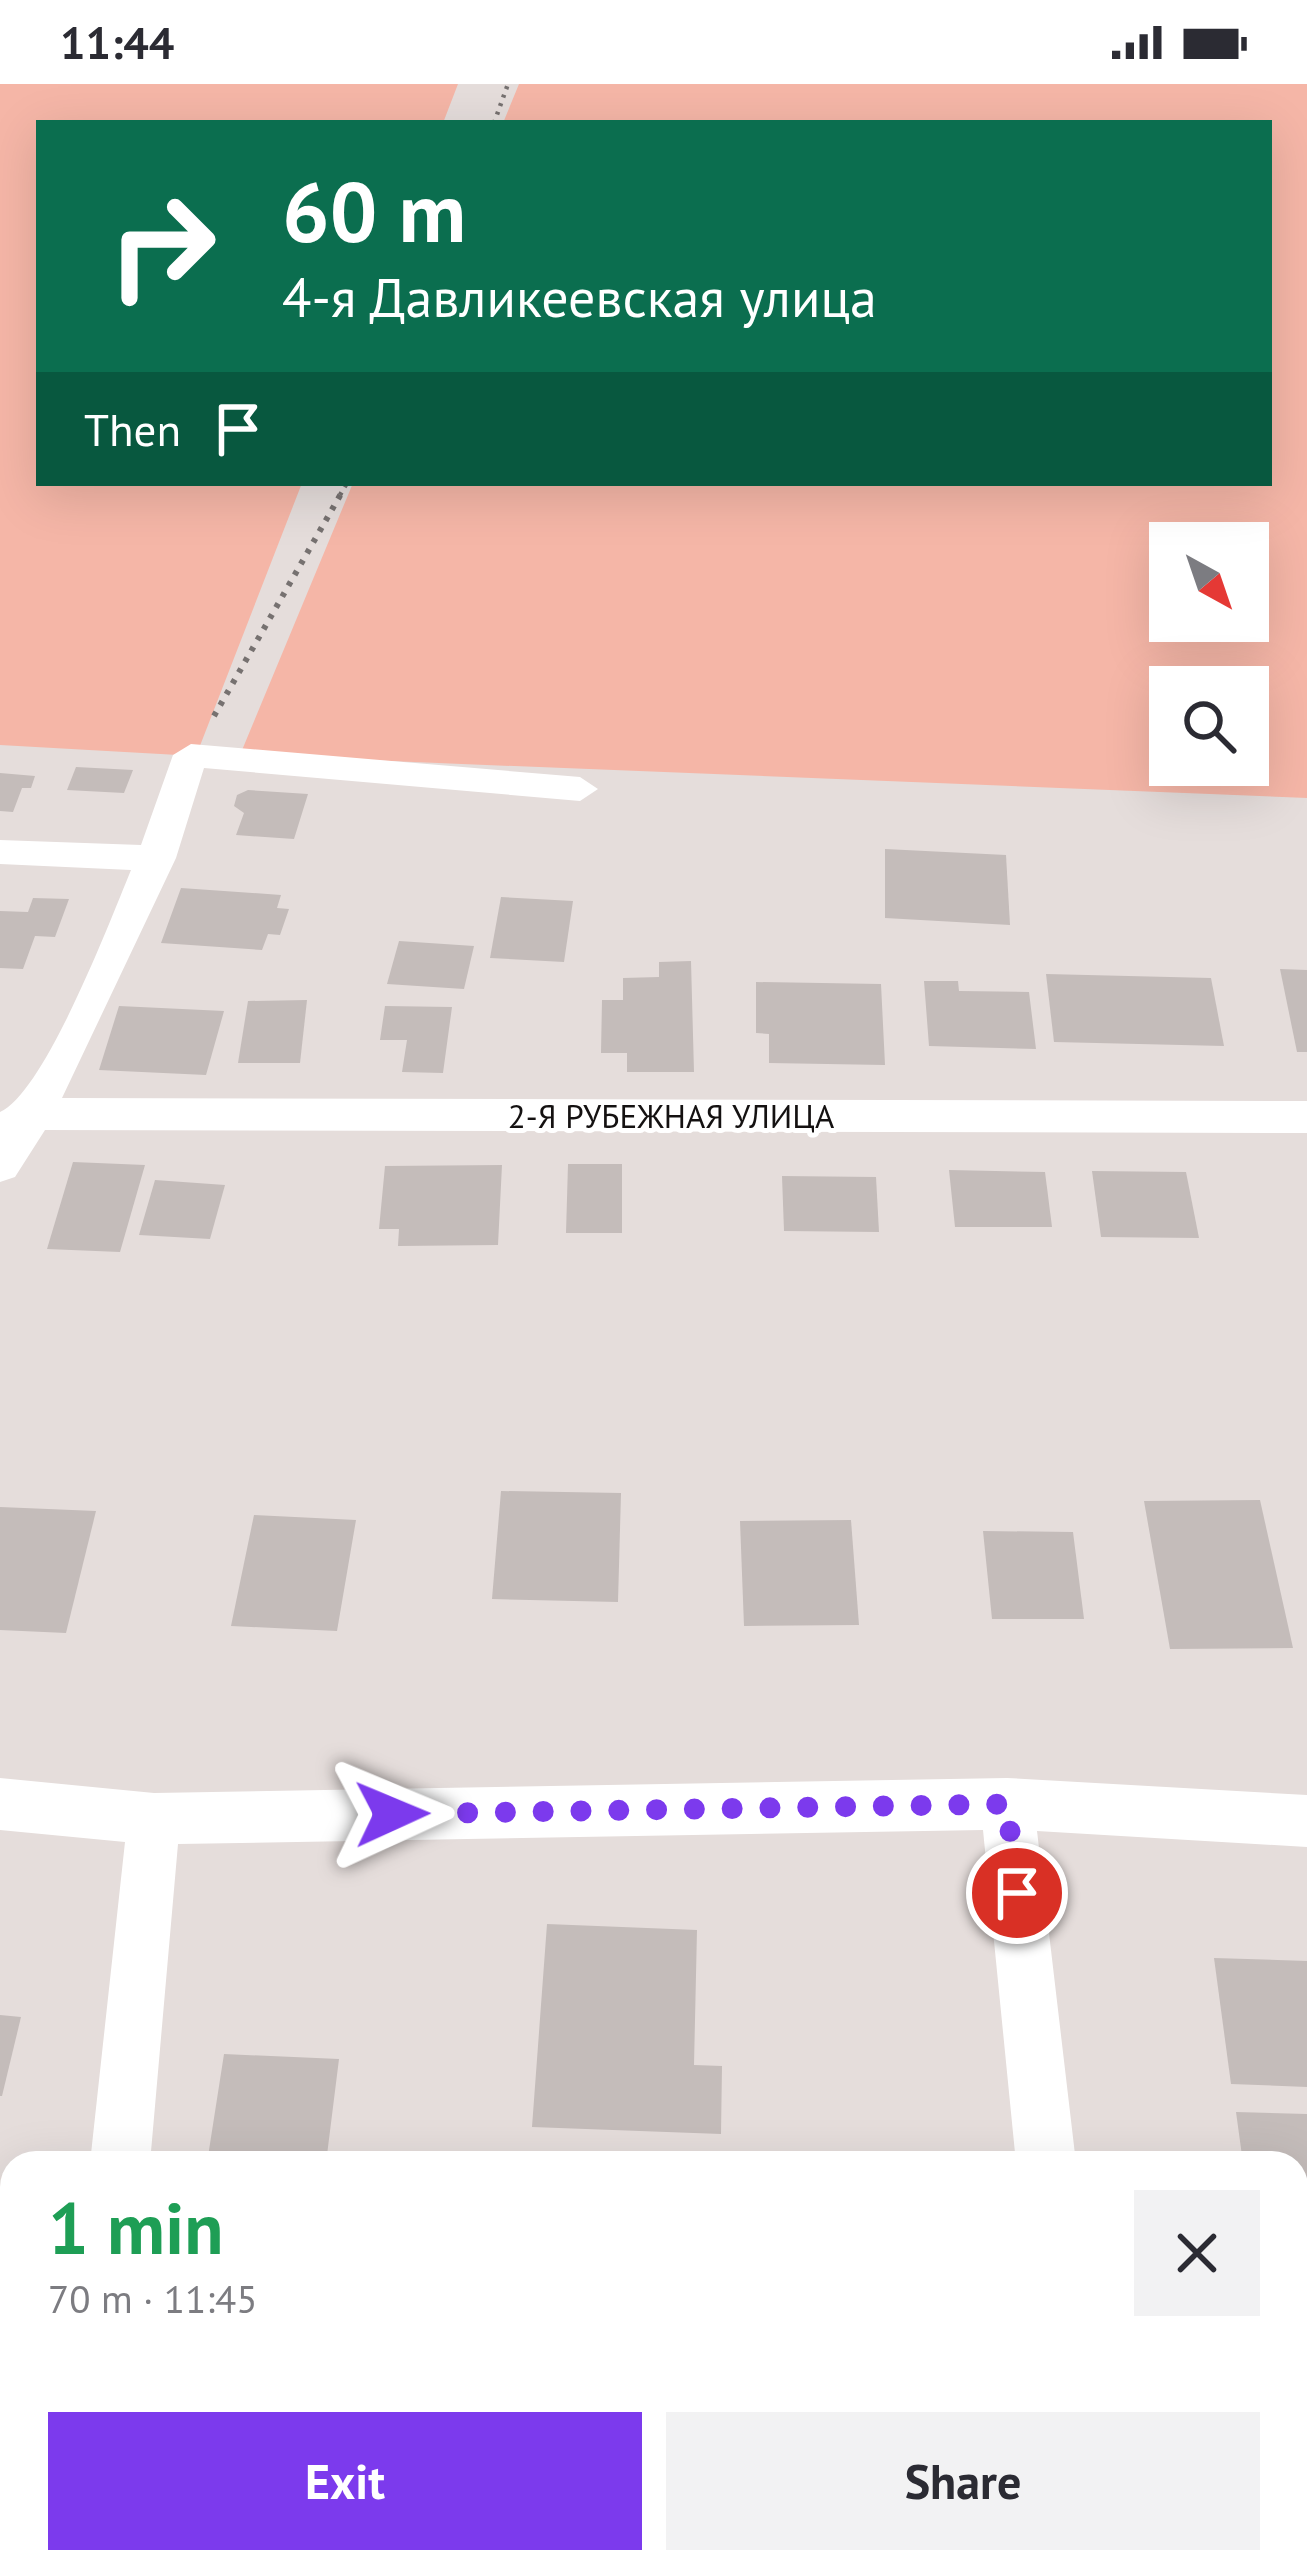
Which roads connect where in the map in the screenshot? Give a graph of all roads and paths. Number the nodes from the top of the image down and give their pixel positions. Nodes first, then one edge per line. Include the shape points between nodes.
1 (508, 84) edge
2 (495, 120) edge
3 (345, 486) edge
4 (191, 755) junction
5 (580, 789) dead end
6 (0, 852) edge
7 (157, 858) junction
8 (1307, 1117) edge
9 (17, 1122) edge
10 (0, 1166) edge
11 (0, 1804) edge
12 (1007, 1804) junction
13 (154, 1819) junction
14 (1307, 1821) edge
15 (121, 2151) edge
16 (1045, 2151) edge

1 - 2 path
3 - 4 path
4 - 5 street
4 - 7 street
6 - 7 street
7 - 9 street
8 - 9 street, 2-Я РУБЕЖНАЯ УЛИЦА
9 - 10 street
11 - 13 street
12 - 13 street
12 - 14 street
12 - 16 street
13 - 15 street

